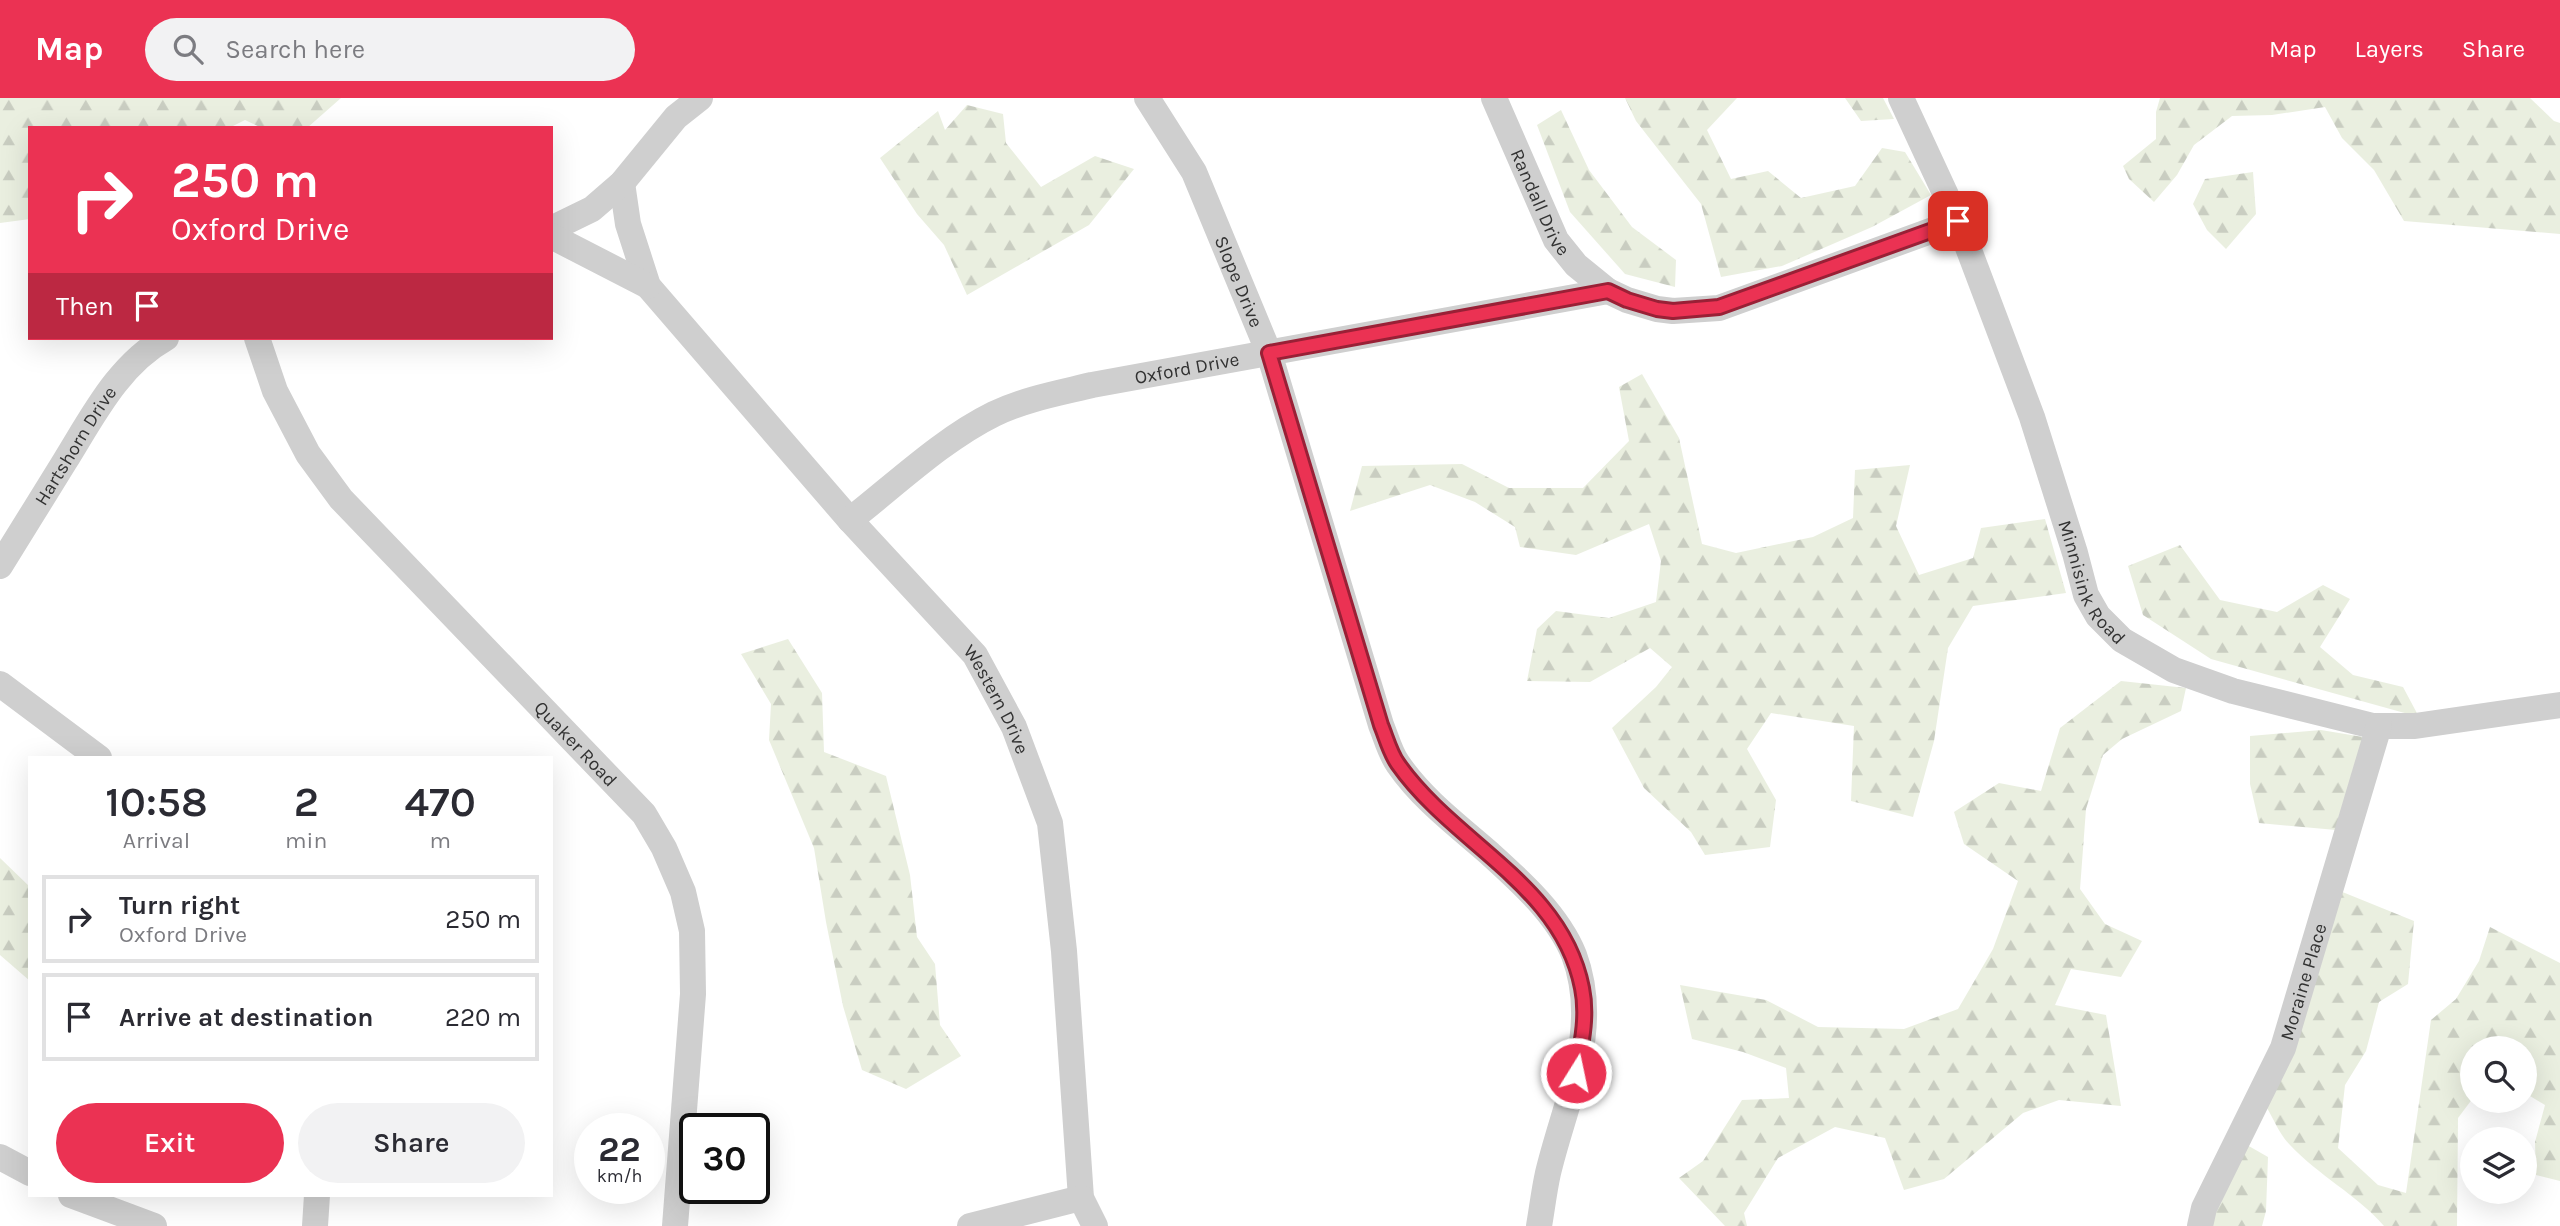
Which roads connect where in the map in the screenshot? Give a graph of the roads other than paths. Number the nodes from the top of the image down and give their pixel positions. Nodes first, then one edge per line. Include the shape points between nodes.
1 (700, 98) edge
2 (1147, 98) edge
3 (1494, 98) edge
4 (1901, 98) edge
5 (622, 183) junction
6 (1958, 221) junction
7 (553, 228) edge
8 (553, 237) edge
9 (648, 286) junction
10 (1608, 291) junction
11 (163, 340) edge
12 (258, 340) edge
13 (1269, 353) junction
14 (850, 520) junction
15 (0, 566) edge
16 (0, 684) edge
17 (2560, 705) edge
18 (2379, 726) junction
19 (97, 756) edge
20 (0, 1157) edge
21 (28, 1172) edge
22 (76, 1197) edge
23 (317, 1197) edge
24 (1081, 1198) junction
25 (155, 1226) edge
26 (315, 1226) edge
27 (675, 1226) edge
28 (970, 1226) edge
29 (1095, 1226) edge
30 (1539, 1226) edge
31 (2200, 1226) edge

1 - 5 street via 676,117
2 - 13 street, Slope Drive via 1194,172
3 - 10 street, Randall Drive via 1556,240 1576,265
4 - 6 street, Minnisink Road
5 - 7 street via 592,209
5 - 9 street, Western Drive via 628,224
6 - 10 street via 1719,307 1657,309
6 - 18 street, Minnisink Road via 2032,417 2086,595 2098,616 2122,640 2174,670 2233,691
8 - 9 street, Western Drive
9 - 14 street, Western Drive
10 - 13 street, Oxford Drive
11 - 15 street, Hartshorn Drive via 122,373
12 - 27 street, Quaker Road via 281,402 308,454 341,499 644,814 664,848 683,892 692,930 693,994
13 - 14 street, Oxford Drive via 1092,385 994,414 955,438
13 - 30 street, Slope Drive via 1396,762 1440,812 1538,901 1573,954 1583,990 1584,1029
14 - 24 street, Western Drive via 975,655 1014,727 1050,823
16 - 19 street
17 - 18 street, Minnisink Road via 2415,726
18 - 31 street, Moraine Place via 2283,1048 2204,1208
20 - 21 street
22 - 25 street
23 - 26 street
24 - 28 street
24 - 29 street, Western Drive

